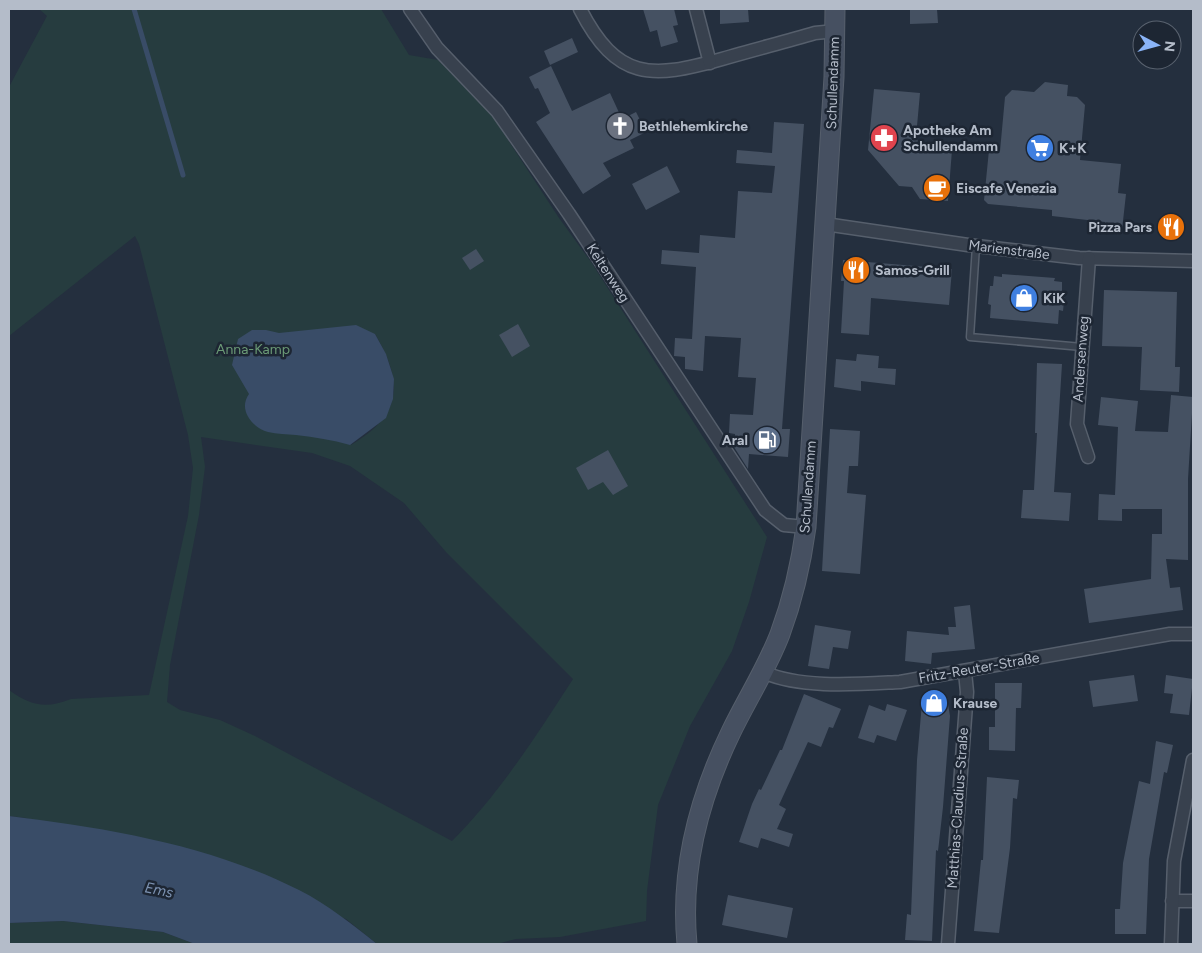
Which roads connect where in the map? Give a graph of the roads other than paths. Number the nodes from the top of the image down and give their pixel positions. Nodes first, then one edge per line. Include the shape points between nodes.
1 (410, 9) edge
2 (580, 9) edge
3 (696, 9) edge
4 (835, 9) edge
5 (835, 31) junction
6 (710, 62) junction
7 (825, 224) junction
8 (976, 246) junction
9 (1089, 258) junction
10 (1193, 261) edge
11 (1082, 347) junction
12 (1088, 457) dead end
13 (806, 527) junction
14 (1193, 634) edge
15 (763, 672) junction
16 (965, 672) junction
17 (1193, 760) edge
18 (1172, 901) junction
19 (1193, 901) edge
20 (687, 944) edge
21 (948, 944) edge
22 (1171, 944) edge

1 - 13 street, Keltenweg via 437,48 497,111 765,510 784,526
2 - 6 street via 603,45 632,67 665,72
3 - 6 street
4 - 5 main road, Schullendamm
5 - 6 street via 815,33
5 - 7 main road, Schullendamm
7 - 8 street, Marienstraße
7 - 13 main road, Schullendamm
8 - 9 street, Marienstraße
8 - 11 lane via 970,337
9 - 10 street, Marienstraße
9 - 11 street, Andersenweg
11 - 12 street, Andersenweg via 1077,424
13 - 15 main road, Schullendamm via 790,606
14 - 16 street, Fritz-Reuter-Straße via 1170,634
15 - 16 street, Fritz-Reuter-Straße via 796,681 864,683 900,682
15 - 20 main road, Schullendamm via 731,732 699,816 686,883
16 - 21 street, Matthias-Claudius-Straße via 967,692
17 - 18 street via 1174,861
18 - 19 street
18 - 22 street

